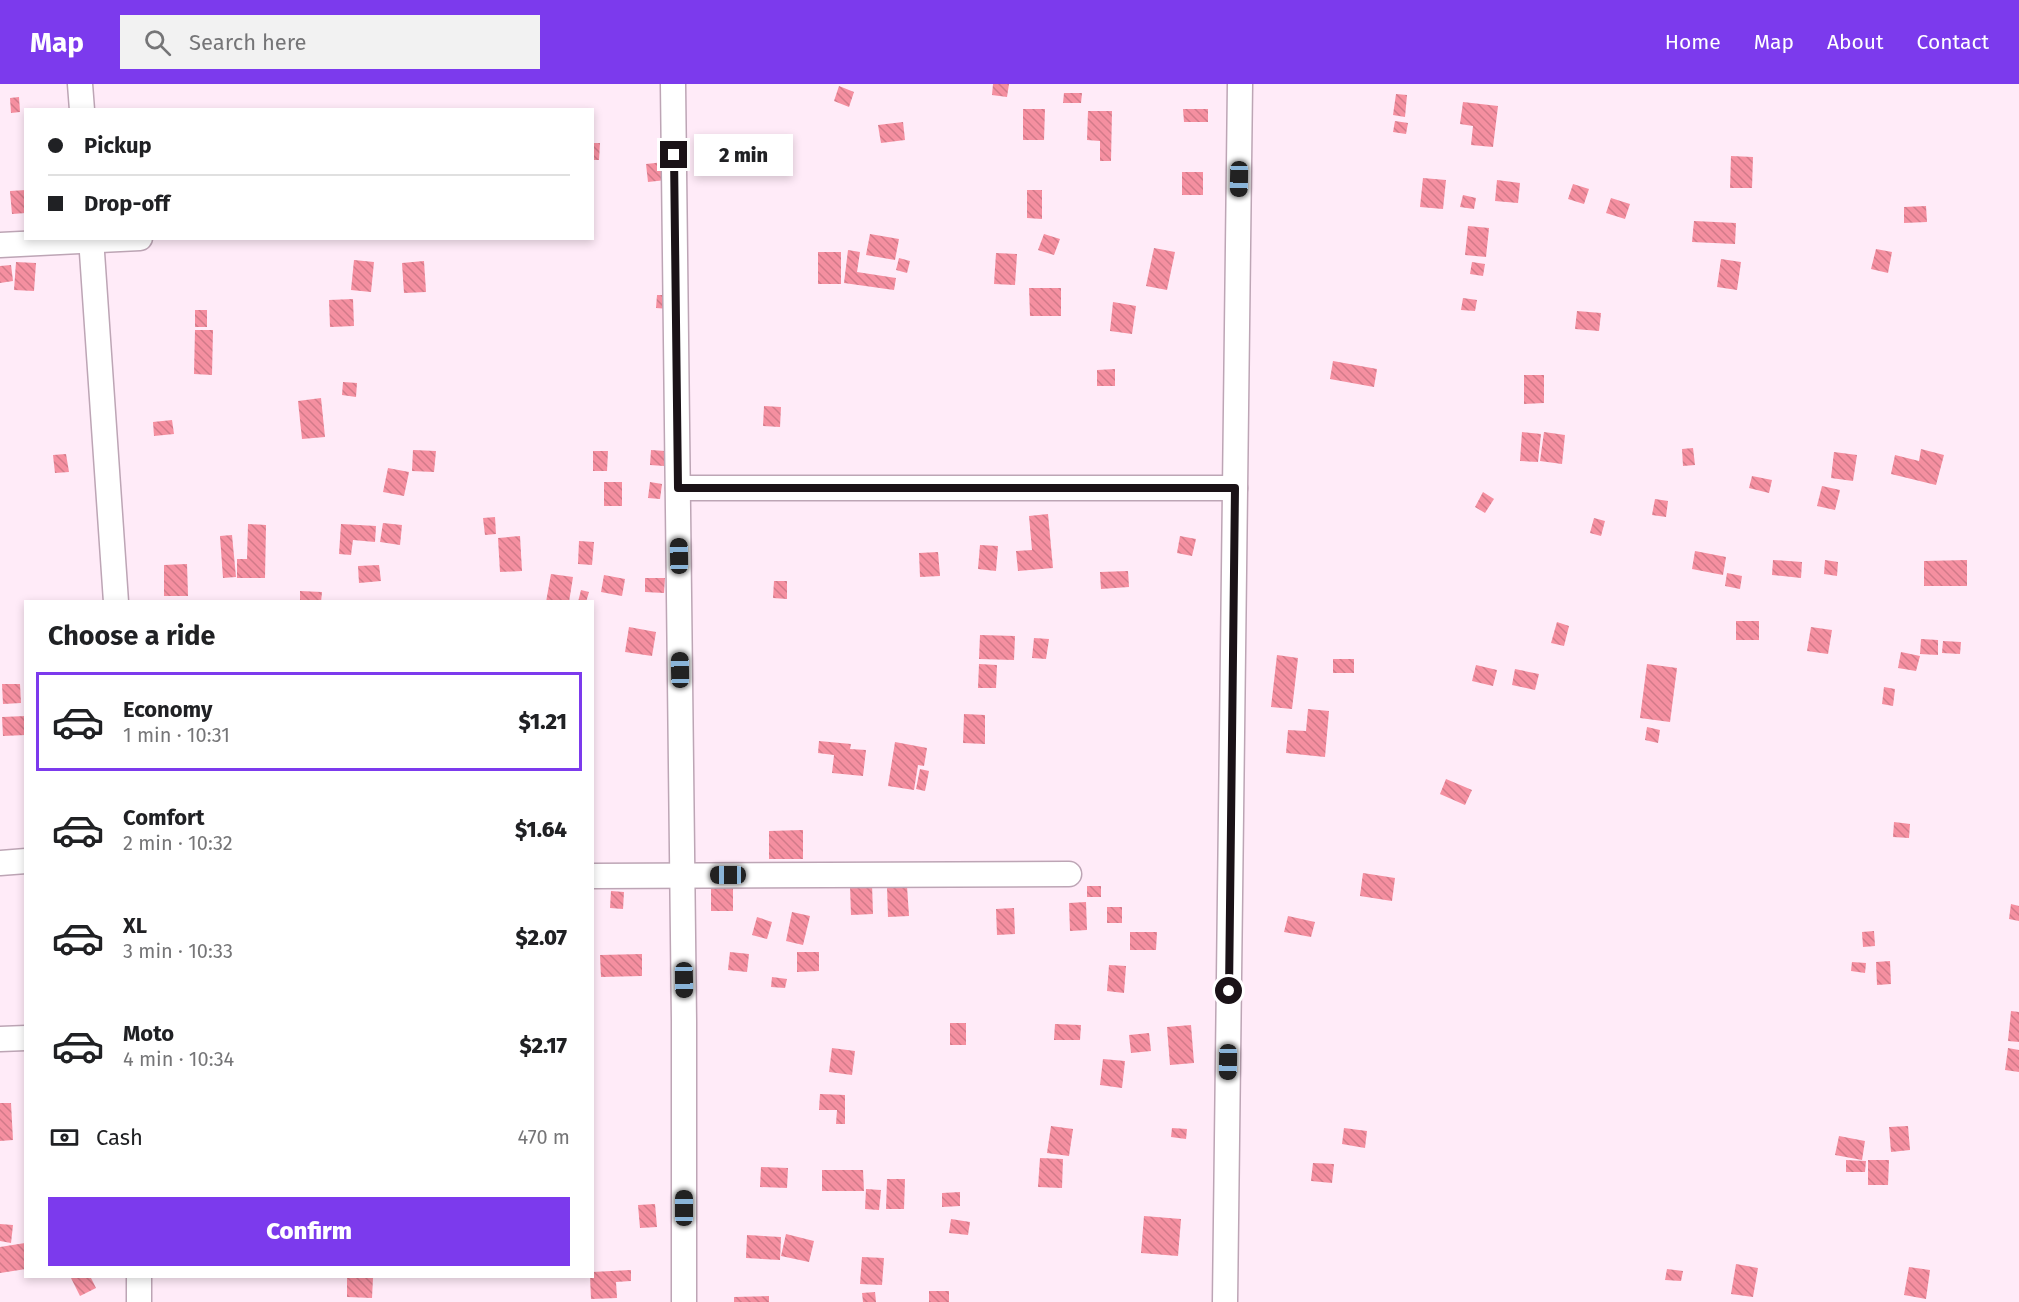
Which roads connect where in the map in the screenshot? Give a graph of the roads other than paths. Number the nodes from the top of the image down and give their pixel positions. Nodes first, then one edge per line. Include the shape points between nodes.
1 (80, 84) edge
2 (673, 84) edge
3 (1240, 84) edge
4 (82, 108) edge
5 (91, 240) edge
6 (0, 245) edge
7 (678, 488) junction
8 (1235, 488) junction
9 (116, 600) edge
10 (24, 861) edge
11 (0, 863) edge
12 (1070, 874) dead end
13 (594, 876) edge
14 (683, 876) junction
15 (24, 1038) edge
16 (0, 1039) edge
17 (139, 1278) edge
18 (139, 1302) edge
19 (684, 1302) edge
20 (1225, 1302) edge

1 - 4 street
2 - 7 street
3 - 8 street
5 - 6 street
5 - 9 street
7 - 8 street
7 - 14 street
8 - 20 street
10 - 11 street
12 - 14 street
13 - 14 street
14 - 19 street
15 - 16 street
17 - 18 street

